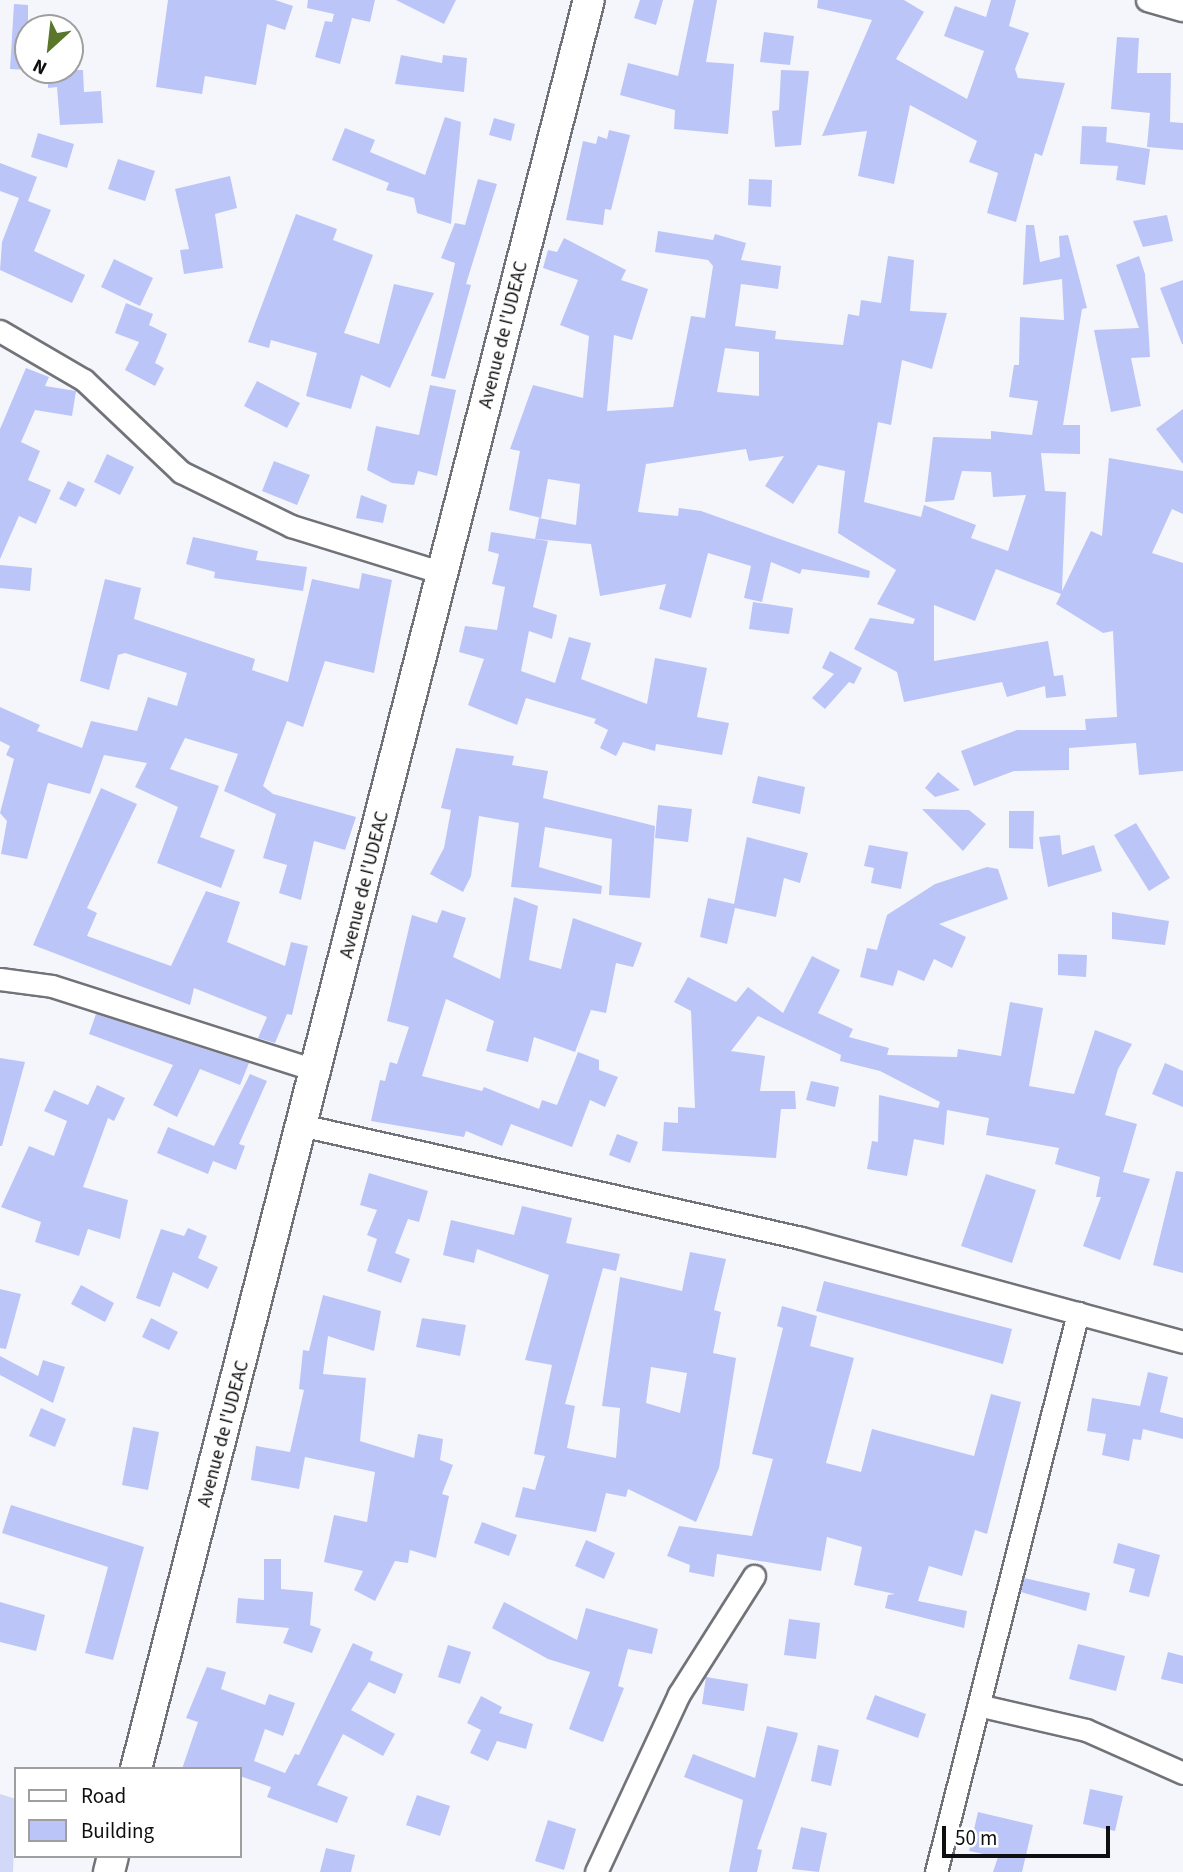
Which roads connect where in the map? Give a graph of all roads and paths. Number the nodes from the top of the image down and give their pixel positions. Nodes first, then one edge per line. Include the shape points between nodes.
1 (589, 0) edge
2 (1147, 0) edge
3 (1183, 10) edge
4 (0, 331) edge
5 (443, 573) junction
6 (0, 979) edge
7 (319, 1071) junction
8 (305, 1126) junction
9 (1078, 1313) junction
10 (1183, 1342) edge
11 (754, 1576) dead end
12 (982, 1706) junction
13 (137, 1767) edge
14 (1183, 1773) edge
15 (596, 1872) edge
16 (936, 1872) edge

1 - 5 main road, Avenue de I'UDEAC
2 - 3 street
4 - 5 street via 85,380 181,472 291,526
5 - 7 main road, Avenue de I'UDEAC
6 - 7 street via 52,986
7 - 8 main road, Avenue de I'UDEAC
8 - 9 street via 801,1238
8 - 13 main road, Avenue de I'UDEAC
9 - 10 street
9 - 12 street
11 - 15 street via 679,1694
12 - 14 street via 1086,1730
12 - 16 street

